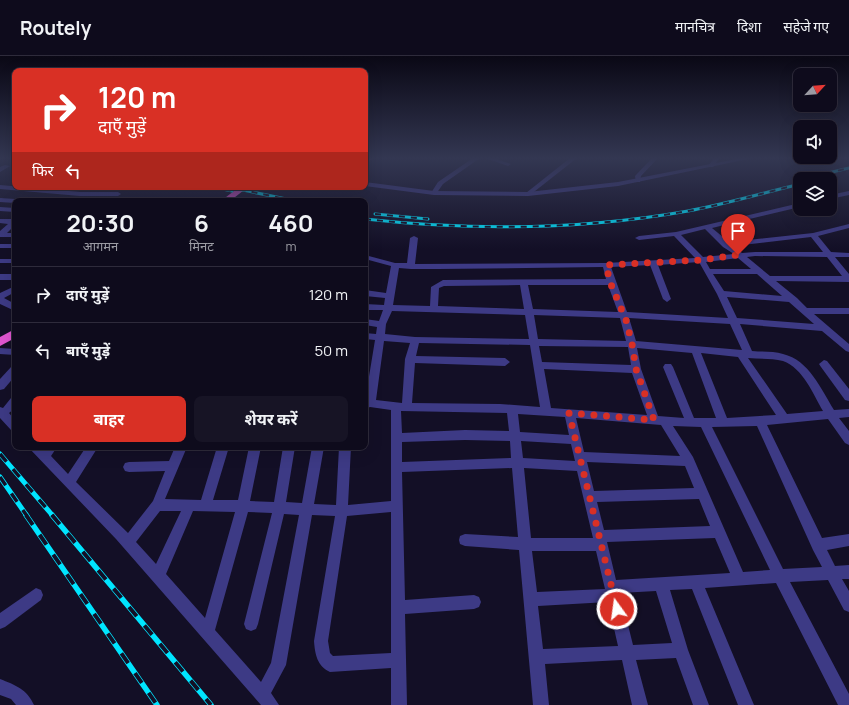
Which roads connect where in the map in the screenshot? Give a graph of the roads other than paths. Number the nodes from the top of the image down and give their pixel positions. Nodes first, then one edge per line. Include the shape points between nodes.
1 (394, 188) edge
2 (437, 188) edge
3 (535, 188) edge
4 (576, 188) edge
5 (59, 190) edge
6 (230, 190) edge
7 (240, 190) edge
8 (434, 193) junction
9 (849, 193) edge
10 (528, 194) junction
11 (837, 196) edge
12 (116, 198) edge
13 (221, 198) edge
14 (229, 198) edge
15 (0, 200) edge
16 (12, 201) edge
17 (793, 207) edge
18 (0, 209) edge
19 (12, 210) edge
20 (0, 221) edge
21 (12, 221) edge
22 (12, 224) edge
23 (849, 226) edge
24 (707, 227) junction
25 (676, 234) junction
26 (0, 235) edge
27 (12, 235) edge
28 (813, 235) junction
29 (414, 238) dead end
30 (639, 238) dead end
31 (726, 245) junction
32 (0, 246) edge
33 (12, 246) edge
34 (738, 255) junction
35 (829, 255) junction
36 (849, 255) edge
37 (368, 258) edge
38 (701, 260) junction
39 (0, 261) edge
40 (12, 261) edge
41 (653, 263) junction
42 (395, 265) junction
43 (606, 265) junction
44 (411, 267) junction
45 (707, 271) junction
46 (758, 272) junction
47 (0, 277) edge
48 (12, 277) edge
49 (12, 277) edge
50 (849, 278) edge
51 (766, 279) junction
52 (0, 282) edge
53 (610, 282) junction
54 (524, 284) junction
55 (12, 291) edge
56 (368, 293) edge
57 (721, 294) junction
58 (390, 296) junction
59 (0, 299) edge
60 (668, 299) dead end
61 (794, 300) junction
62 (12, 306) edge
63 (368, 307) edge
64 (388, 309) junction
65 (434, 310) junction
66 (528, 311) junction
67 (849, 311) edge
68 (805, 312) junction
69 (622, 315) junction
70 (735, 321) junction
71 (368, 322) edge
72 (382, 324) junction
73 (12, 328) edge
74 (824, 328) junction
75 (0, 335) edge
76 (12, 335) edge
77 (368, 336) edge
78 (380, 337) junction
79 (415, 340) junction
80 (0, 342) edge
81 (535, 343) junction
82 (632, 344) junction
83 (847, 345) edge
84 (695, 349) junction
85 (0, 351) edge
86 (12, 352) edge
87 (745, 354) junction
88 (410, 359) junction
89 (505, 362) dead end
90 (824, 364) dead end
91 (538, 365) junction
92 (668, 367) dead end
93 (636, 369) junction
94 (12, 372) edge
95 (0, 386) edge
96 (849, 397) edge
97 (368, 404) edge
98 (8, 407) edge
99 (401, 407) junction
100 (512, 409) junction
101 (546, 411) junction
102 (569, 413) junction
103 (849, 414) edge
104 (831, 415) junction
105 (12, 418) edge
106 (784, 419) junction
107 (659, 420) junction
108 (760, 421) junction
109 (704, 422) junction
110 (723, 422) junction
111 (691, 423) junction
112 (514, 436) junction
113 (396, 438) junction
114 (576, 440) junction
115 (849, 440) edge
116 (90, 450) edge
117 (180, 450) edge
118 (222, 450) edge
119 (254, 450) edge
120 (288, 450) edge
121 (318, 450) edge
122 (345, 450) edge
123 (47, 452) edge
124 (581, 462) junction
125 (689, 462) junction
126 (517, 464) junction
127 (173, 466) junction
128 (129, 467) dead end
129 (396, 467) junction
130 (69, 483) junction
131 (702, 493) junction
132 (590, 497) junction
133 (190, 504) junction
134 (206, 504) junction
135 (157, 505) junction
136 (244, 506) junction
137 (397, 506) junction
138 (278, 508) junction
139 (308, 509) junction
140 (342, 511) junction
141 (719, 532) junction
142 (465, 540) dead end
143 (600, 540) junction
144 (849, 540) edge
145 (128, 543) junction
146 (525, 544) junction
147 (818, 545) junction
148 (849, 572) edge
149 (832, 574) junction
150 (779, 575) junction
151 (158, 576) junction
152 (739, 579) junction
153 (696, 582) junction
154 (661, 584) junction
155 (613, 591) junction
156 (36, 595) dead end
157 (530, 598) junction
158 (474, 602) dead end
159 (849, 605) edge
160 (398, 607) junction
161 (0, 622) edge
162 (251, 624) dead end
163 (208, 631) junction
164 (681, 650) junction
165 (628, 652) junction
166 (536, 657) junction
167 (398, 660) junction
168 (0, 686) edge
169 (267, 700) edge
170 (26, 705) edge
171 (399, 705) edge
172 (541, 705) edge
173 (640, 705) edge
174 (701, 705) edge
175 (746, 705) edge
176 (846, 705) edge

1 - 8 street
2 - 8 street
3 - 10 street
4 - 10 street
5 - 12 street
6 - 13 highway
7 - 14 highway
8 - 10 street
9 - 11 street
15 - 16 street
17 - 24 street
18 - 19 street
20 - 21 street
22 - 26 street
23 - 28 street
24 - 25 street
24 - 31 street
25 - 30 street
25 - 38 street
26 - 27 street
28 - 31 street
28 - 35 street
29 - 44 street
31 - 34 street
32 - 33 street
34 - 35 street
34 - 38 street
34 - 46 street
35 - 36 street
35 - 50 street
37 - 42 street
38 - 41 street
38 - 45 street
39 - 40 street
41 - 43 street
41 - 60 street
42 - 44 street
42 - 58 street
43 - 44 street
43 - 53 street
45 - 46 street
45 - 57 street
46 - 51 street
47 - 48 street
49 - 52 street
50 - 51 street
51 - 61 street
53 - 54 street
53 - 69 street
54 - 65 street via 443,283 435,287
54 - 66 street
55 - 59 street
56 - 58 street
57 - 61 street
57 - 70 street
58 - 64 street
59 - 62 street
61 - 68 street
63 - 64 street
64 - 65 street
64 - 72 street
65 - 66 street
66 - 69 street
66 - 81 street
67 - 68 street
68 - 74 street
69 - 70 street
69 - 82 street via 626,320
70 - 74 street
70 - 87 street
71 - 72 street
72 - 78 street
73 - 75 highway
74 - 83 street
76 - 80 highway
77 - 78 street
78 - 79 street
78 - 97 street
79 - 81 street
79 - 88 street
81 - 82 street
81 - 91 street
82 - 84 street
82 - 93 street
84 - 87 street
84 - 110 street
85 - 86 street
87 - 104 street via 782,357 798,365
87 - 106 street
88 - 89 street
88 - 99 street
90 - 96 street
91 - 93 street
91 - 101 street
92 - 111 street
93 - 107 street
94 - 95 street
97 - 99 street
98 - 105 street
99 - 100 street
99 - 113 street
100 - 101 street
100 - 112 street
101 - 102 street
102 - 107 street
102 - 114 street
103 - 104 street
104 - 106 street
104 - 115 street
106 - 108 street
107 - 111 street
107 - 125 street
108 - 110 street
108 - 147 street
109 - 110 street
109 - 111 street
109 - 150 street
112 - 113 street via 465,434
112 - 114 street
112 - 126 street
113 - 129 street
114 - 124 street
116 - 130 street
117 - 127 street
118 - 134 street
119 - 136 street
120 - 138 street
121 - 139 street
122 - 140 street
123 - 130 street
124 - 125 street
124 - 126 street
124 - 132 street
125 - 131 street
126 - 129 street
126 - 146 street
127 - 128 street
127 - 135 street
129 - 137 street
130 - 145 street
131 - 132 street
131 - 141 street
132 - 143 street
133 - 134 street
133 - 135 street
133 - 151 street
134 - 136 street
135 - 145 street
136 - 138 street
136 - 163 street
137 - 140 street
137 - 160 street
138 - 139 street
138 - 162 street
139 - 140 street
139 - 169 street via 278,665
140 - 167 street via 321,641 324,659 330,664
141 - 143 street
141 - 152 street
142 - 146 street
143 - 146 street
143 - 155 street
144 - 147 street
145 - 151 street
146 - 157 street
147 - 149 street
148 - 149 street
149 - 150 street
149 - 159 street
150 - 152 street
150 - 176 street
151 - 163 street
152 - 153 street
153 - 154 street
153 - 175 street
154 - 155 street
154 - 164 street
155 - 157 street
155 - 165 street
156 - 161 street
157 - 166 street
158 - 160 street
160 - 167 street
163 - 169 street
164 - 165 street
164 - 174 street
165 - 166 street
165 - 173 street
166 - 172 street
167 - 171 street
168 - 170 street via 16,693

